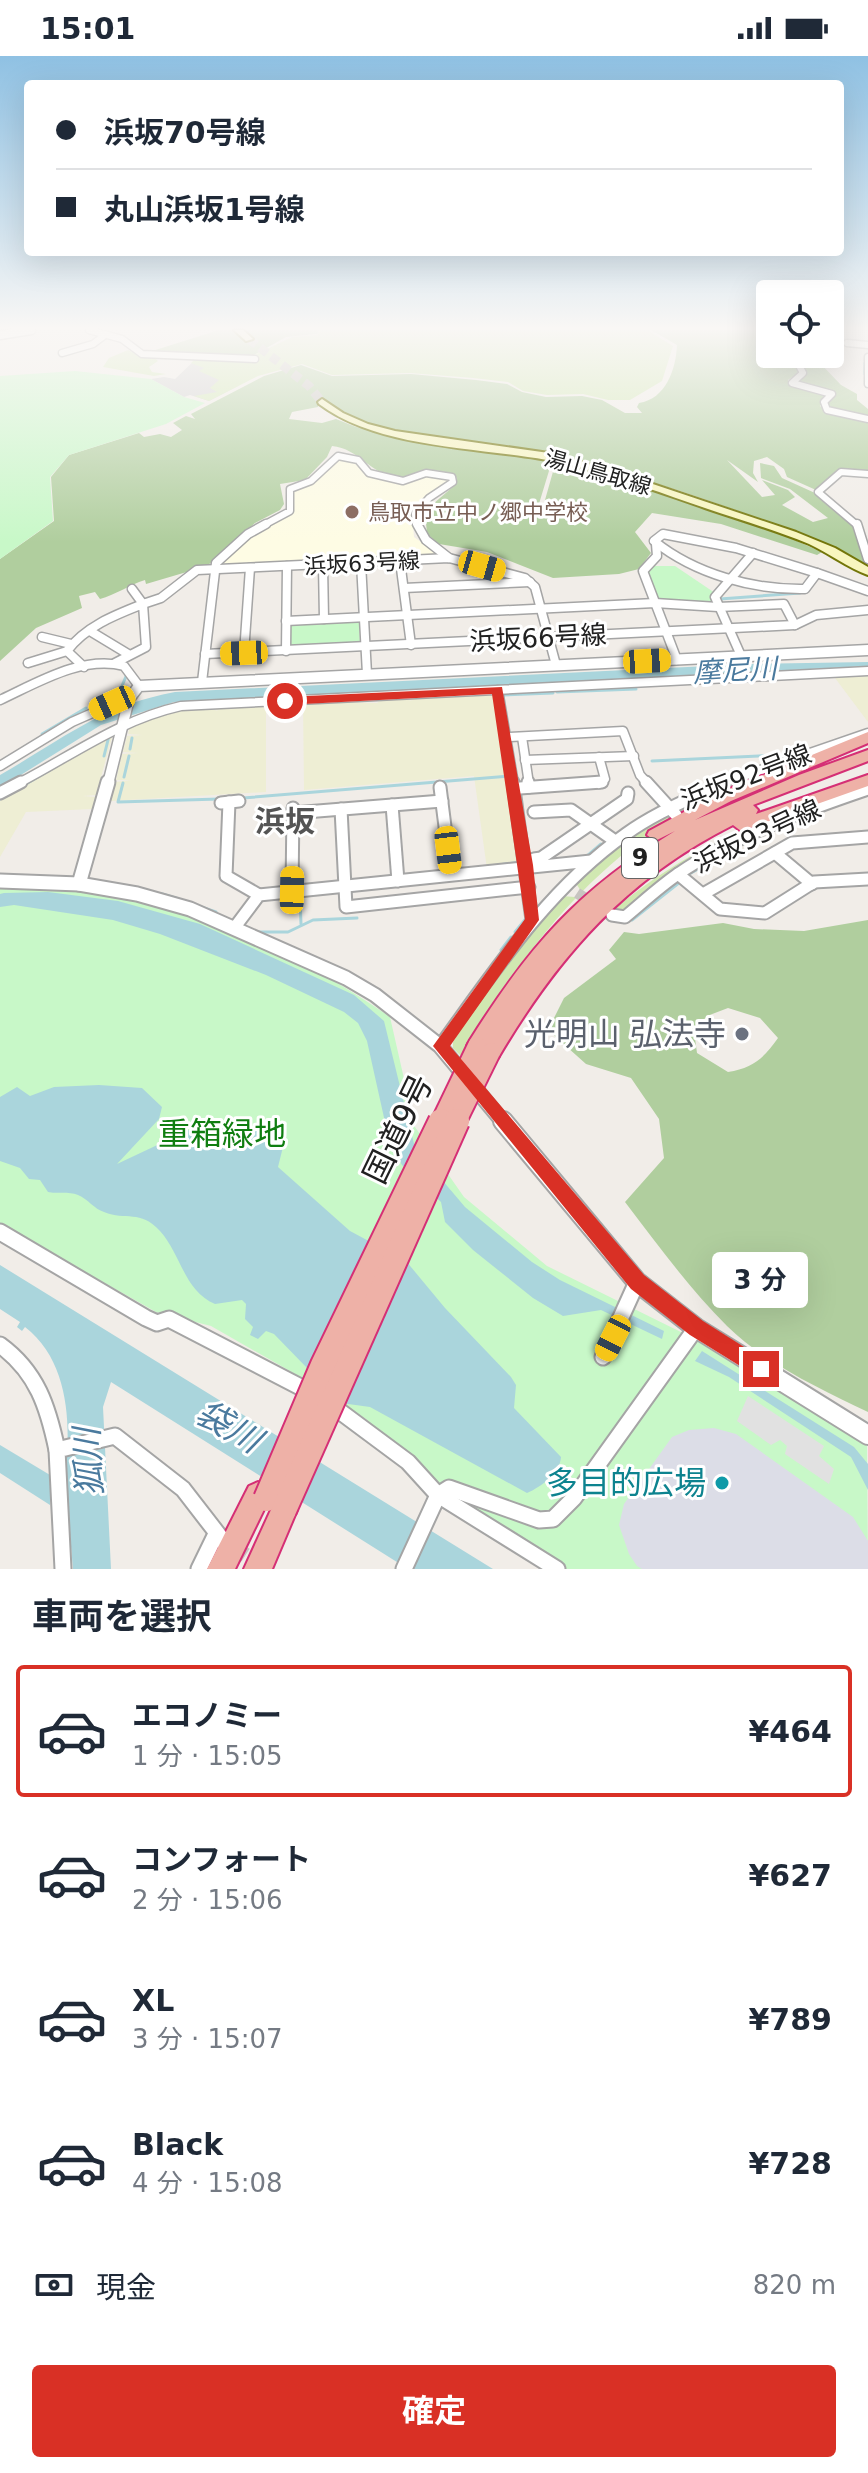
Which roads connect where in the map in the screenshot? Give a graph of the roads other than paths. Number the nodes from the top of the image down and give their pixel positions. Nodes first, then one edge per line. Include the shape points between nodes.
1 (825, 401) edge
2 (322, 402) tunnel mouth
3 (868, 419) edge
4 (868, 474) edge
5 (656, 544) junction
6 (753, 553) junction
7 (449, 558) junction
8 (868, 559) edge
9 (400, 561) junction
10 (361, 563) junction
11 (323, 565) junction
12 (287, 566) junction
13 (250, 568) junction
14 (214, 570) junction
15 (868, 571) edge
16 (817, 573) junction
17 (733, 576) junction
18 (530, 582) junction
19 (404, 588) junction
20 (132, 589) dead end
21 (868, 591) edge
22 (655, 603) junction
23 (143, 604) junction
24 (718, 607) junction
25 (542, 609) junction
26 (868, 610) edge
27 (406, 615) junction
28 (366, 618) junction
29 (324, 619) junction
30 (286, 621) junction
31 (795, 625) junction
32 (728, 629) junction
33 (90, 631) junction
34 (667, 632) junction
35 (42, 637) dead end
36 (550, 638) junction
37 (411, 645) junction
38 (69, 647) junction
39 (367, 647) junction
40 (868, 650) edge
41 (286, 651) junction
42 (244, 653) junction
43 (128, 654) junction
44 (205, 654) junction
45 (742, 658) junction
46 (677, 660) junction
47 (28, 663) dead end
48 (115, 663) junction
49 (556, 665) junction
50 (84, 667) junction
51 (868, 671) edge
52 (367, 674) junction
53 (202, 682) junction
54 (139, 686) junction
55 (498, 690) junction
56 (130, 698) junction
57 (0, 700) edge
58 (124, 720) junction
59 (868, 735) edge
60 (510, 737) dead end
61 (522, 737) junction
62 (868, 755) edge
63 (634, 756) junction
64 (599, 757) junction
65 (525, 760) junction
66 (868, 765) edge
67 (0, 766) edge
68 (868, 780) edge
69 (440, 787) dead end
70 (868, 789) edge
71 (0, 793) edge
72 (628, 793) dead end
73 (442, 801) junction
74 (230, 802) dead end
75 (392, 805) junction
76 (341, 809) junction
77 (672, 811) junction
78 (534, 812) dead end
79 (591, 824) junction
80 (868, 837) edge
81 (615, 841) junction
82 (775, 853) junction
83 (591, 861) junction
84 (529, 862) junction
85 (451, 874) junction
86 (678, 874) junction
87 (868, 879) edge
88 (0, 881) edge
89 (398, 881) junction
90 (79, 884) junction
91 (812, 884) junction
92 (345, 886) junction
93 (564, 886) junction
94 (529, 887) junction
95 (292, 890) junction
96 (577, 893) tunnel mouth
97 (703, 894) junction
98 (259, 895) junction
99 (612, 915) dead end
100 (532, 920) junction
101 (235, 927) junction
102 (558, 939) junction
103 (440, 1046) junction
104 (0, 1232) edge
105 (637, 1282) junction
106 (696, 1328) junction
107 (0, 1345) edge
108 (603, 1357) dead end
109 (334, 1369) junction
110 (868, 1435) edge
111 (62, 1449) junction
112 (436, 1499) junction
113 (275, 1504) junction
114 (63, 1569) edge
115 (199, 1569) edge
116 (221, 1569) edge
117 (234, 1569) edge
118 (258, 1569) edge
119 (270, 1569) edge
120 (404, 1569) edge
121 (557, 1569) edge

1 - 3 street via 827,410
2 - 15 main road, 湯山鳥取線 via 343,420 595,468 817,544
4 - 8 street via 841,472 818,492 858,525
5 - 6 street via 663,534
5 - 17 street
5 - 22 street via 657,556 643,571
6 - 16 street
6 - 17 street
7 - 9 street, 浜坂63号線
7 - 14 street via 423,540 415,514 453,482 452,477 426,473 403,481 369,473 358,460 342,455 311,481 290,489 290,511 248,534
7 - 18 street, 浜坂63号線
9 - 10 street, 浜坂63号線
9 - 19 street
10 - 11 street, 浜坂63号線
10 - 28 street
11 - 12 street, 浜坂63号線
11 - 29 street
12 - 13 street, 浜坂63号線
12 - 30 street
13 - 14 street, 浜坂63号線
13 - 42 street
14 - 23 street, 浜坂63号線 via 197,570 170,595
14 - 44 street
16 - 17 street via 805,589 783,591
16 - 21 street
17 - 24 street via 715,597
18 - 19 street
18 - 25 street
19 - 27 street
20 - 23 street
22 - 24 street
22 - 25 street
22 - 34 street
23 - 33 street
23 - 43 street via 146,647
24 - 31 street via 784,604
24 - 32 street
25 - 27 street
25 - 36 street
26 - 31 street, 浜坂66号線 via 816,615
27 - 28 street
27 - 37 street
28 - 29 street
28 - 39 street
29 - 30 street
30 - 41 street
31 - 32 street, 浜坂66号線
32 - 34 street, 浜坂66号線
32 - 45 street
33 - 38 street
33 - 43 street
34 - 36 street, 浜坂66号線
34 - 46 street
35 - 38 street
36 - 37 street, 浜坂66号線
36 - 49 street
37 - 39 street, 浜坂66号線
38 - 47 street
38 - 50 street
39 - 41 street, 浜坂66号線
39 - 52 street
40 - 45 street
41 - 42 street, 浜坂66号線
42 - 44 street, 浜坂66号線
43 - 48 street
44 - 53 street
45 - 46 street
46 - 49 street
48 - 50 street
48 - 54 street via 129,669
49 - 52 street
50 - 57 street
51 - 55 street
52 - 53 street
53 - 54 street
54 - 56 street
55 - 58 street via 181,706
55 - 84 street
56 - 58 street
56 - 67 street via 72,722
58 - 71 street
58 - 90 street
59 - 77 street, 浜坂92号線 via 735,776
59 - 102 highway via 725,797 660,832 595,885
60 - 61 street
61 - 63 street via 623,731
61 - 65 street
62 - 102 highway, 国道9号 / 9 via 754,796 677,834 613,878
63 - 64 street
63 - 77 street via 640,775
64 - 65 street
64 - 65 street via 605,779 599,784 524,788
66 - 102 highway, 国道9号 / 9 via 758,806 679,846
68 - 102 highway via 771,812 691,850
69 - 73 street
70 - 86 street, 浜坂93号線 via 715,849
72 - 79 street
73 - 75 street
73 - 85 street
74 - 98 street via 226,876
75 - 76 street
75 - 89 street
76 - 92 street
76 - 95 street via 293,809
77 - 81 street, 浜坂92号線
78 - 79 street via 571,810
79 - 81 street
79 - 84 street
80 - 82 street via 792,843
81 - 83 street, 浜坂92号線
82 - 91 street
82 - 97 street
83 - 84 street
83 - 93 street, 浜坂92号線
84 - 85 street
84 - 94 street
85 - 89 street
86 - 97 street
86 - 99 street, 浜坂93号線 via 625,917
87 - 91 street
88 - 90 street
89 - 92 street
90 - 101 street via 137,894
91 - 97 street via 765,913 720,909
92 - 94 street via 346,907
92 - 95 street
93 - 96 street
93 - 100 street, 浜坂92号線
94 - 100 street
95 - 98 street
98 - 101 street
100 - 103 street, 浜坂92号線
101 - 103 street via 346,978
102 - 109 highway, 国道9号 / 9, bridge via 484,1049 463,1105
103 - 105 street
104 - 112 street via 146,1318 157,1323 169,1319 345,1412 408,1462
105 - 106 street
105 - 108 street
106 - 110 street
106 - 112 street via 553,1519 539,1520 449,1488
107 - 111 street via 34,1374
109 - 113 highway, bridge
109 - 113 highway, bridge
111 - 114 street
111 - 115 street via 115,1436 183,1489 220,1538
112 - 120 street
112 - 121 street
113 - 116 highway
113 - 117 highway
113 - 118 highway
113 - 119 highway

